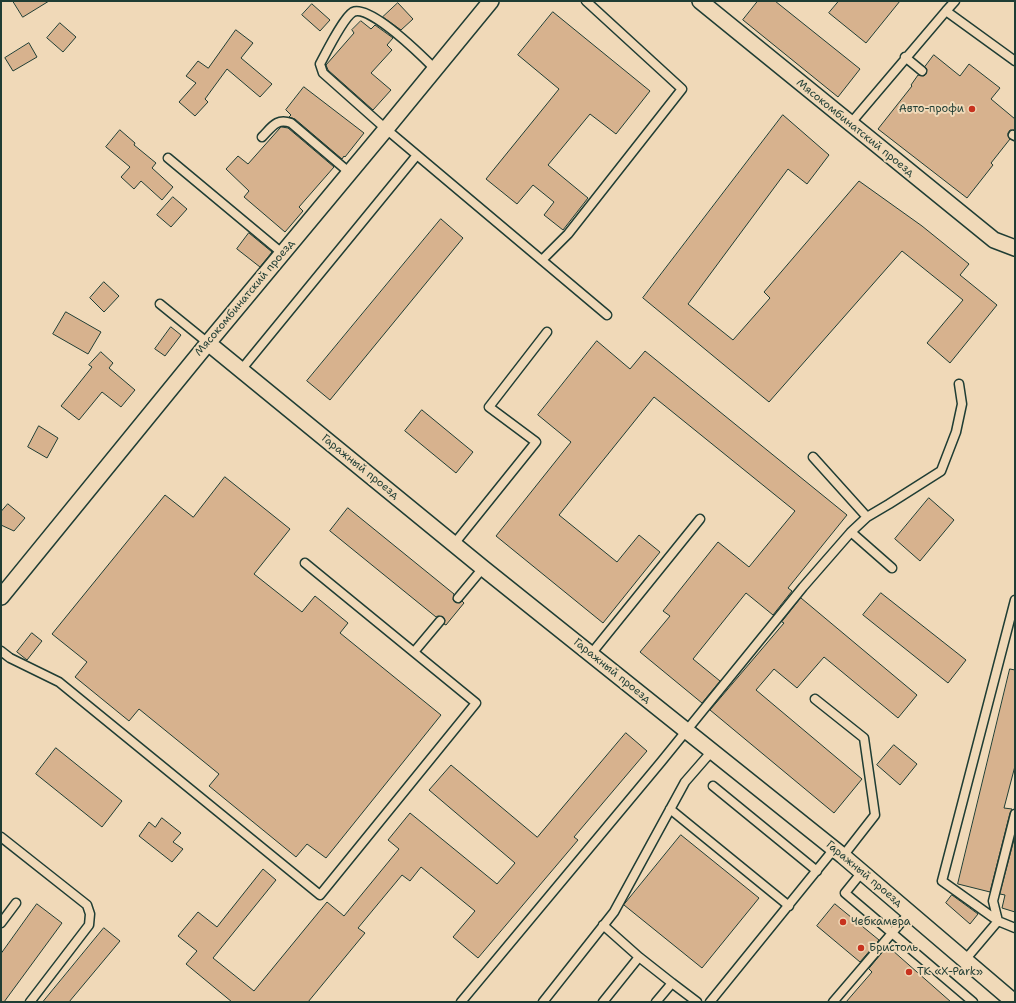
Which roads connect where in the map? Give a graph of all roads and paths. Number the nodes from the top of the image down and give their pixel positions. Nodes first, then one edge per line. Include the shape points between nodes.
1 (491, 1) edge
2 (586, 1) edge
3 (700, 1) edge
4 (955, 1) edge
5 (946, 10) junction
6 (905, 57) junction
7 (1015, 61) edge
8 (435, 69) junction
9 (922, 71) dead end
10 (850, 124) junction
11 (386, 129) junction
12 (262, 137) dead end
13 (417, 155) junction
14 (168, 158) dead end
15 (350, 173) junction
16 (1015, 248) edge
17 (282, 253) junction
18 (542, 260) junction
19 (160, 304) dead end
20 (607, 315) dead end
21 (547, 332) dead end
22 (208, 343) junction
23 (241, 370) junction
24 (959, 384) dead end
25 (813, 456) dead end
26 (867, 517) junction
27 (700, 519) dead end
28 (851, 532) junction
29 (454, 544) junction
30 (305, 563) dead end
31 (483, 568) junction
32 (892, 568) dead end
33 (1, 597) edge
34 (458, 598) dead end
35 (1015, 600) edge
36 (440, 620) dead end
37 (1, 651) edge
38 (414, 652) junction
39 (591, 654) junction
40 (815, 699) dead end
41 (686, 730) junction
42 (712, 751) junction
43 (714, 786) dead end
44 (670, 809) junction
45 (1015, 814) edge
46 (1, 837) edge
47 (839, 852) junction
48 (817, 871) junction
49 (862, 872) junction
50 (16, 902) dead end
51 (789, 906) junction
52 (910, 912) junction
53 (998, 921) junction
54 (1, 924) edge
55 (603, 925) junction
56 (1015, 928) edge
57 (892, 933) junction
58 (639, 957) junction
59 (965, 960) junction
60 (672, 983) junction
61 (30, 1002) edge
62 (461, 1002) edge
63 (543, 1002) edge
64 (603, 1002) edge
65 (656, 1002) edge
66 (697, 1002) edge
67 (710, 1002) edge
68 (833, 1002) edge
69 (973, 1002) edge
70 (1014, 1002) edge

1 - 8 street, Мясокомбинатский проезд
2 - 18 lane via 682,89 568,234
3 - 10 street, Мясокомбинатский проезд
4 - 5 lane
5 - 6 lane
5 - 7 lane
6 - 9 lane
6 - 10 lane
8 - 11 street, Мясокомбинатский проезд
8 - 11 lane via 396,32 370,14 356,11 351,13 336,34 320,64 321,68 323,73
10 - 16 street, Мясокомбинатский проезд via 994,240
11 - 13 lane
11 - 15 street, Мясокомбинатский проезд
12 - 15 lane via 275,124 283,121 291,124
13 - 18 lane
13 - 23 lane
14 - 17 lane
15 - 17 street, Мясокомбинатский проезд
17 - 22 street, Мясокомбинатский проезд
18 - 20 lane
19 - 22 lane
21 - 29 lane via 489,407 536,442
22 - 23 street, Гаражный проезд
22 - 33 street, Мясокомбинатский проезд
23 - 29 street, Гаражный проезд
24 - 26 lane via 962,404 956,432 941,471
25 - 26 lane
26 - 28 lane
27 - 39 lane
28 - 32 lane
28 - 41 lane
29 - 31 street, Гаражный проезд
30 - 38 lane
31 - 34 lane
31 - 39 street, Гаражный проезд
35 - 53 lane via 942,881
36 - 38 lane
37 - 38 lane via 59,682 320,895 476,703
39 - 41 street, Гаражный проезд
40 - 47 lane via 864,738 875,816
41 - 42 street, Гаражный проезд
41 - 62 lane
42 - 44 lane via 685,782
42 - 47 street, Гаражный проезд
43 - 48 lane
44 - 51 lane
44 - 55 lane via 614,912
45 - 53 lane via 993,901
46 - 61 lane via 87,904 90,914 89,925
47 - 48 lane
47 - 49 street, Гаражный проезд
48 - 51 lane
49 - 52 street, Гаражный проезд
49 - 57 lane via 845,893
50 - 54 lane
51 - 67 lane
52 - 57 lane
52 - 59 street, Гаражный проезд
53 - 56 lane
53 - 59 lane
55 - 58 lane
55 - 63 lane
57 - 68 lane
57 - 69 lane
58 - 60 lane
58 - 64 lane
59 - 70 street, Гаражный проезд
60 - 65 lane
60 - 66 lane

